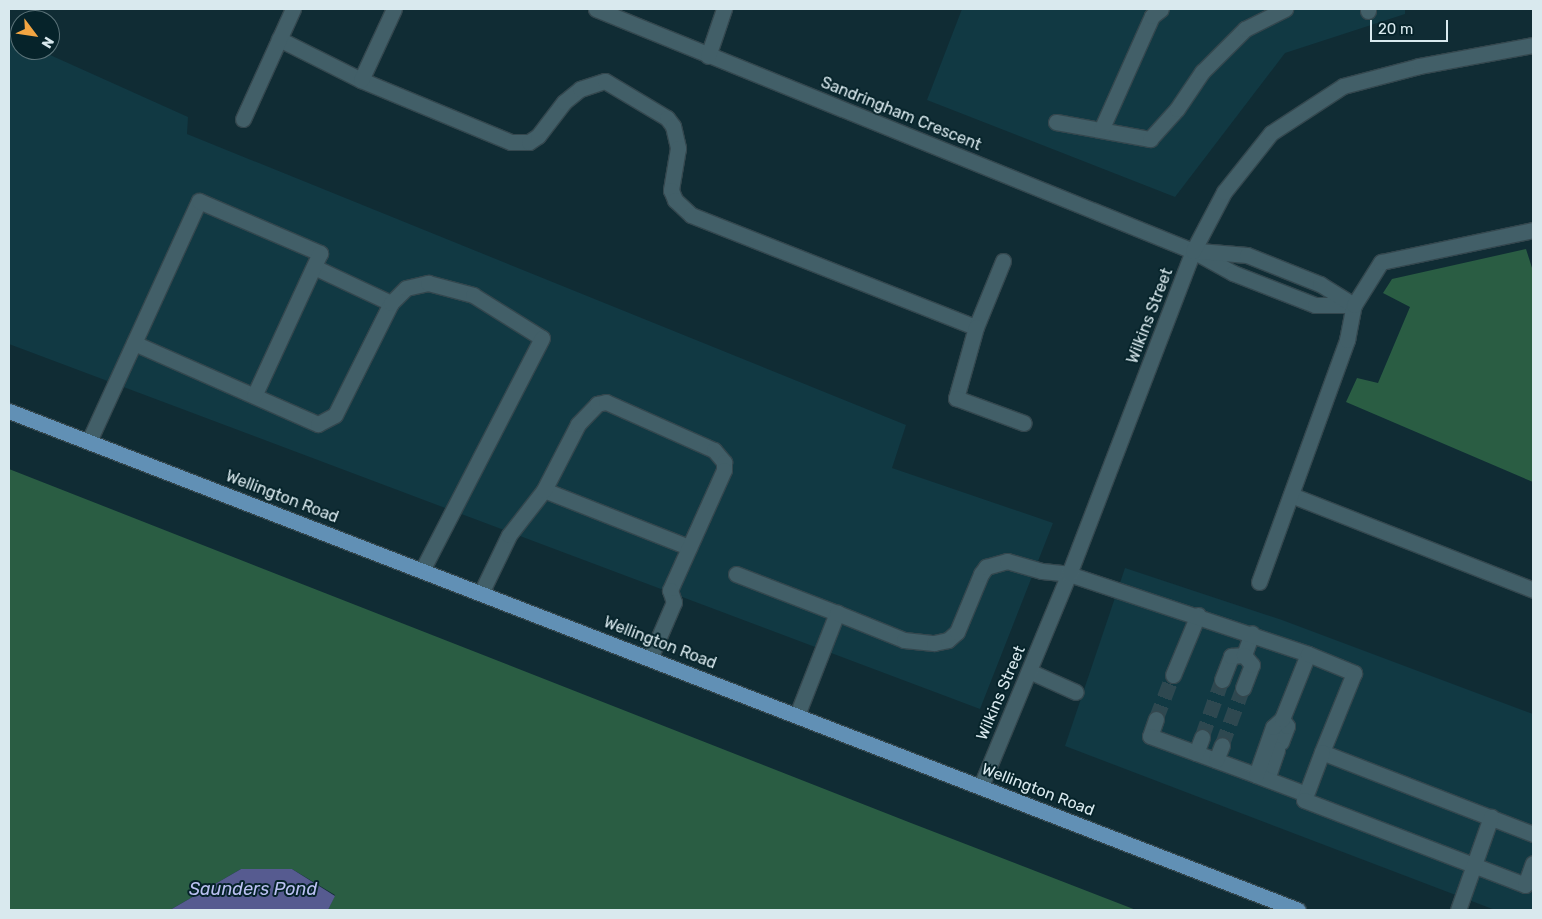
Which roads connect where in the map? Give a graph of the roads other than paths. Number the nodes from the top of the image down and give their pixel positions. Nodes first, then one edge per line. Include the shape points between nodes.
1 (293, 9) edge
2 (394, 9) edge
3 (596, 9) edge
4 (724, 9) edge
5 (1161, 9) edge
6 (1285, 9) edge
7 (279, 39) junction
8 (1533, 45) edge
9 (708, 56) junction
10 (361, 80) junction
11 (243, 119) dead end
12 (1056, 122) dead end
13 (1101, 130) junction
14 (1533, 230) edge
15 (1192, 251) junction
16 (1003, 262) dead end
17 (314, 267) junction
18 (391, 303) junction
19 (1354, 305) junction
20 (976, 327) junction
21 (134, 343) junction
22 (254, 396) junction
23 (9, 410) edge
24 (1024, 423) dead end
25 (89, 441) junction
26 (544, 490) junction
27 (1291, 495) junction
28 (689, 546) junction
29 (422, 570) junction
30 (736, 574) dead end
31 (1069, 574) junction
32 (1259, 582) dead end
33 (1533, 590) edge
34 (481, 593) junction
35 (838, 613) junction
36 (1198, 615) junction
37 (1252, 633) junction
38 (1308, 654) junction
39 (1244, 655) junction
40 (650, 658) junction
41 (1029, 671) junction
42 (1173, 676) tunnel mouth
43 (1222, 680) tunnel mouth
44 (1243, 688) tunnel mouth
45 (1076, 692) dead end
46 (797, 715) junction
47 (1282, 718) junction
48 (1156, 719) tunnel mouth
49 (1202, 737) tunnel mouth
50 (1222, 745) tunnel mouth
51 (1322, 752) junction
52 (1196, 753) junction
53 (1216, 760) junction
54 (1261, 777) junction
55 (980, 786) junction
56 (1306, 794) junction
57 (1491, 817) junction
58 (1533, 834) edge
59 (1533, 863) edge
60 (1474, 865) junction
61 (1298, 910) edge
62 (1458, 910) edge

1 - 7 street
2 - 10 street
3 - 9 street, Sandringham Crescent
4 - 9 street
5 - 13 street via 1148,25
6 - 13 street via 1246,29 1202,72 1177,109 1150,139
7 - 10 street
7 - 11 street
8 - 15 street, Wilkins Street via 1419,66 1343,86 1271,133 1224,192
9 - 15 street, Sandringham Crescent
10 - 20 street via 520,143 538,136 564,102 580,89 605,81 667,118 673,126 678,148 671,190 675,200 691,215
12 - 13 street
14 - 19 street via 1381,262
15 - 19 street via 1233,273 1315,305
15 - 19 street via 1246,255 1320,284
15 - 31 street, Wilkins Street
16 - 20 street
17 - 18 street
17 - 21 street via 320,253 200,200
17 - 22 street
18 - 22 street via 330,420 318,424
18 - 29 street via 406,288 428,283 473,295 542,338
19 - 27 street via 1346,340
20 - 24 street via 956,398
21 - 22 street
21 - 25 street
23 - 25 main road, Wellington Road
25 - 29 main road, Wellington Road
26 - 28 street
26 - 28 street via 578,424 597,404 606,402 722,456 724,470
26 - 34 street via 509,535
27 - 32 street
27 - 33 street
28 - 40 street via 670,590 674,602
29 - 34 main road, Wellington Road
30 - 35 street
31 - 35 street via 1042,571 1007,561 986,568 978,580 958,632 941,642 904,640
31 - 36 street
31 - 41 street, Wilkins Street
34 - 40 main road, Wellington Road
35 - 46 street
36 - 37 street
36 - 42 street
37 - 38 street
37 - 39 street
38 - 47 street
38 - 51 street via 1354,673
39 - 43 street via 1231,656
39 - 44 street via 1252,665
40 - 46 main road, Wellington Road
41 - 45 street
41 - 55 street, Wilkins Street
46 - 55 main road, Wellington Road
47 - 54 street via 1274,727
47 - 54 street via 1287,726
48 - 52 street via 1150,736
49 - 52 street
50 - 53 street
51 - 56 street
51 - 57 street
52 - 53 street
53 - 54 street
54 - 56 street
55 - 61 main road, Wellington Road
56 - 60 street via 1304,800
57 - 58 street
57 - 60 street
59 - 60 street via 1525,885
60 - 62 street

